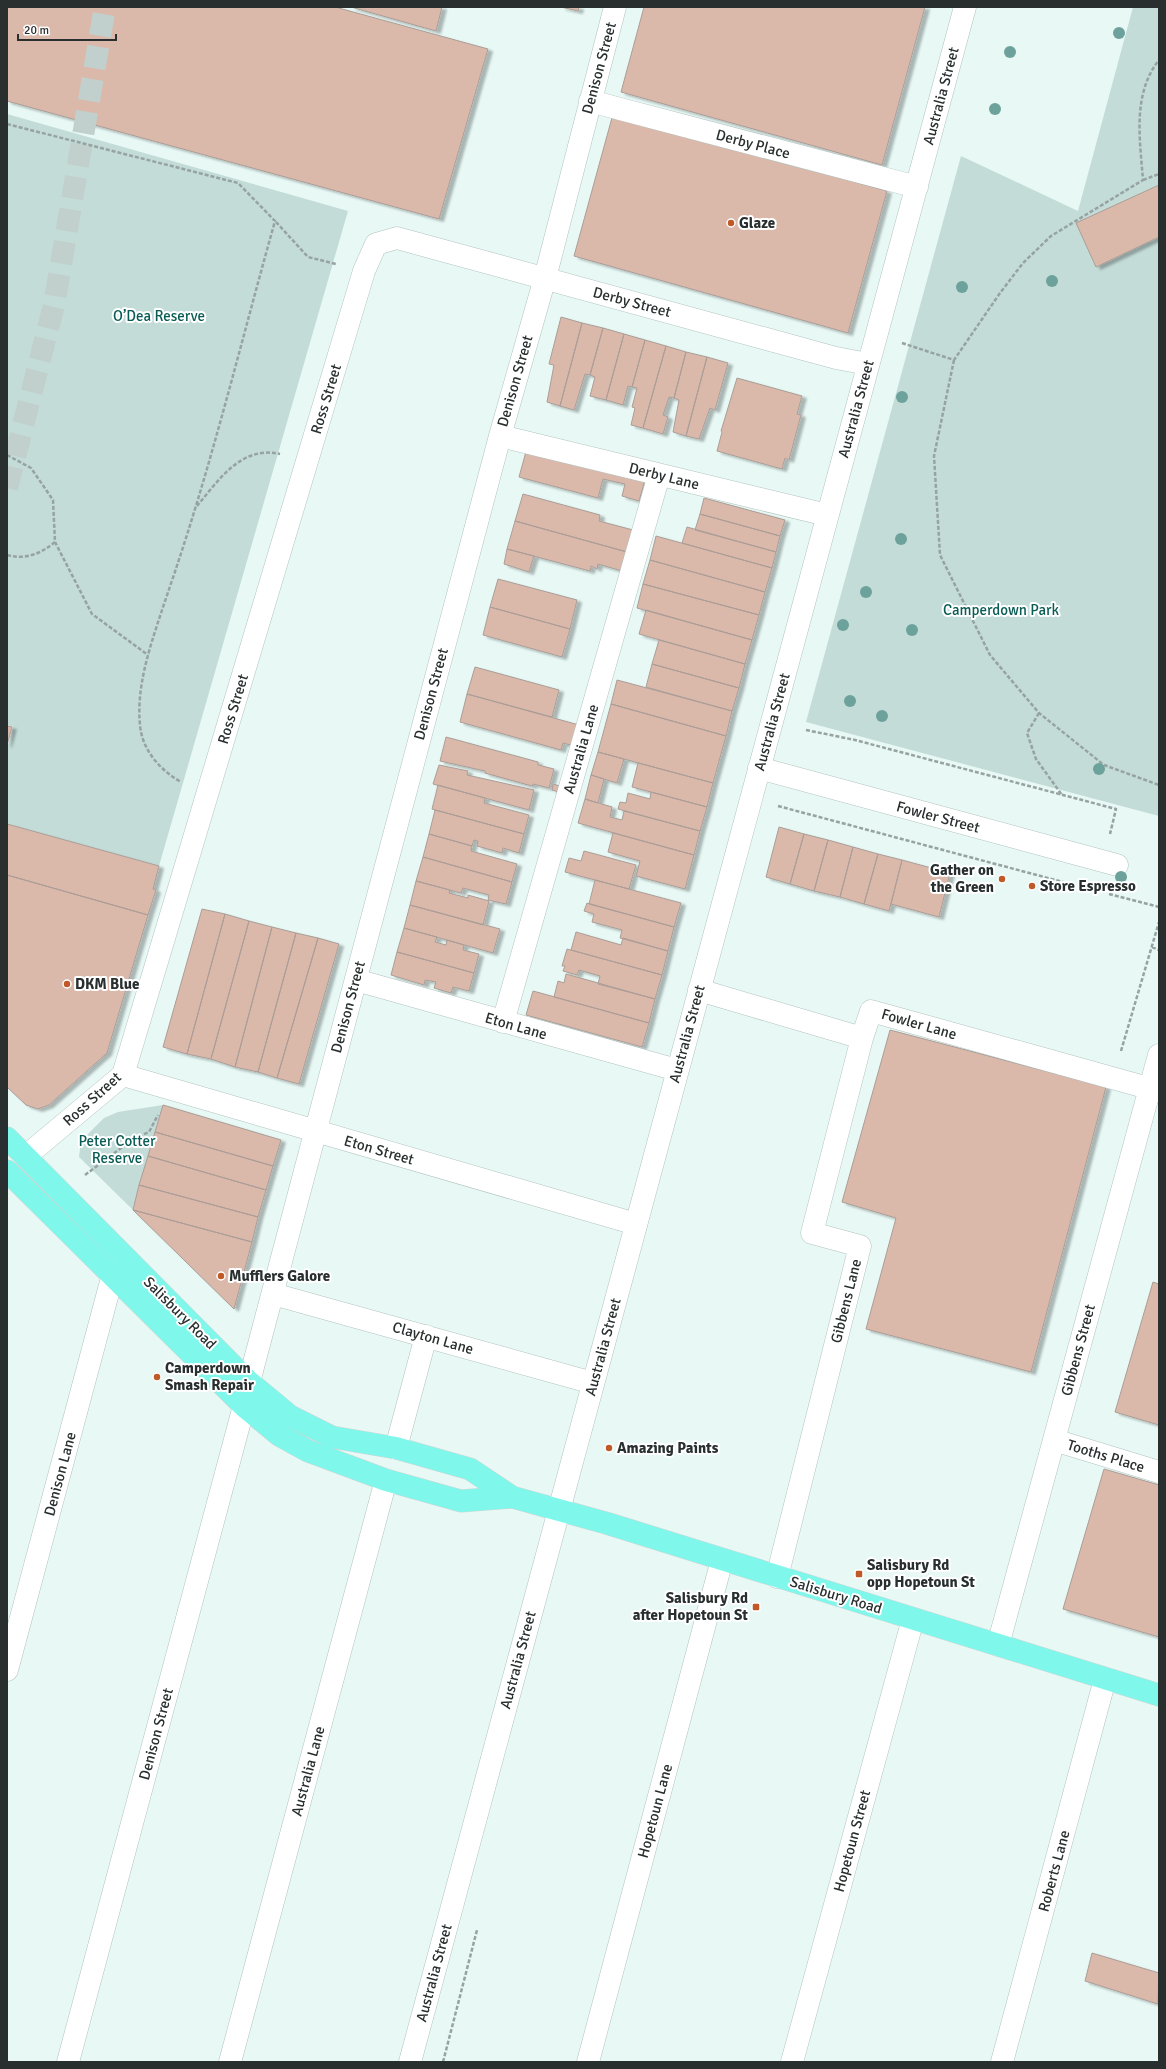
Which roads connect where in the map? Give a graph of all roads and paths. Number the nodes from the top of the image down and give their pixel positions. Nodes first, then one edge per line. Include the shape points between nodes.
1 (615, 7) edge
2 (965, 7) edge
3 (1159, 60) edge
4 (590, 101) junction
5 (7, 124) edge
6 (1159, 174) edge
7 (1143, 180) junction
8 (917, 187) junction
9 (275, 221) junction
10 (397, 238) joint
11 (364, 271) junction
12 (545, 278) junction
13 (876, 335) junction
14 (954, 360) junction
15 (868, 364) junction
16 (500, 436) junction
17 (7, 455) edge
18 (307, 460) junction
19 (659, 475) junction
20 (195, 509) junction
21 (827, 515) junction
22 (55, 542) junction
23 (7, 555) edge
24 (148, 655) junction
25 (1039, 713) junction
26 (806, 730) dead end
27 (759, 768) junction
28 (1159, 785) edge
29 (1062, 795) junction
30 (207, 797) junction
31 (751, 799) junction
32 (1116, 809) dead end
33 (1116, 865) dead end
34 (1066, 883) dead end
35 (1103, 893) dead end
36 (1159, 907) edge
37 (1159, 922) edge
38 (1152, 948) junction
39 (1159, 950) edge
40 (356, 980) junction
41 (699, 990) junction
42 (503, 1022) junction
43 (862, 1038) junction
44 (1159, 1055) edge
45 (677, 1070) junction
46 (123, 1075) junction
47 (1113, 1078) junction
48 (167, 1088) junction
49 (1154, 1090) edge
50 (316, 1132) junction
51 (7, 1138) edge
52 (26, 1156) junction
53 (8, 1172) edge
54 (84, 1176) dead end
55 (636, 1224) junction
56 (112, 1278) junction
57 (273, 1294) junction
58 (426, 1336) junction
59 (249, 1382) junction
60 (593, 1383) junction
61 (244, 1406) junction
62 (1054, 1440) junction
63 (396, 1448) junction
64 (1159, 1472) edge
65 (386, 1480) junction
66 (512, 1497) junction
67 (559, 1510) junction
68 (722, 1560) junction
69 (777, 1577) junction
70 (913, 1619) junction
71 (998, 1645) junction
72 (7, 1670) edge
73 (1105, 1679) junction
74 (1159, 1695) edge
75 (68, 2062) edge
76 (230, 2062) edge
77 (410, 2062) edge
78 (588, 2062) edge
79 (792, 2062) edge
80 (1002, 2062) edge

1 - 4 street, Denison Street
2 - 8 street, Australia Street
3 - 7 path via 1144,86 1140,109
4 - 8 street, Derby Place
4 - 12 street, Denison Street
5 - 9 path via 238,183
6 - 7 path
7 - 14 path via 1050,236 1023,263
8 - 13 street, Australia Street
9 - 11 path via 308,257
9 - 20 path
10 - 11 street, Ross Street via 376,244
10 - 12 street, Derby Street
11 - 18 street, Ross Street
12 - 15 street, Derby Street via 836,358
12 - 16 street, Denison Street
13 - 14 path
13 - 15 street, Australia Street
14 - 25 path via 934,456 940,555 990,655
15 - 21 street, Australia Street
16 - 19 street, Derby Lane
16 - 40 street, Denison Street
17 - 22 path via 31,468 53,500
18 - 20 path via 272,452 257,453 238,461
18 - 30 street, Ross Street
19 - 21 street, Derby Lane
19 - 42 street, Australia Lane
20 - 24 path
21 - 27 street, Australia Street
22 - 23 path via 36,554 24,557
22 - 24 path via 92,614
24 - 30 path via 139,709 140,727 146,745 154,760 168,774
25 - 28 path via 1104,765
25 - 29 path via 1027,733 1036,759
26 - 29 path via 863,742
27 - 31 street, Australia Street
27 - 33 street, Fowler Street
29 - 32 path
30 - 46 street, Ross Street
31 - 34 path
31 - 41 street, Australia Street
35 - 36 path
37 - 38 path
38 - 39 path
38 - 47 path
40 - 42 street, Eton Lane
40 - 50 street, Denison Street
41 - 43 street
41 - 45 street, Australia Street
42 - 45 street, Eton Lane
43 - 47 street, Fowler Lane via 871,1011
43 - 69 street, Gibbens Lane via 812,1233 860,1246
44 - 49 street, Gibbens Street
45 - 55 street, Australia Street
46 - 48 street, Eton Street
46 - 52 street, Ross Street
47 - 49 street, Fowler Lane
48 - 50 street, Eton Street
48 - 54 path via 149,1132 133,1139
49 - 62 street, Gibbens Street
50 - 55 street, Eton Street
50 - 57 street, Denison Street
51 - 52 main road, Salisbury Road
52 - 59 main road, Salisbury Road
53 - 56 main road, Salisbury Road
55 - 60 street, Australia Street
56 - 61 main road, Salisbury Road
56 - 72 street, Denison Lane
57 - 58 street, Clayton Lane
57 - 59 street, Denison Street
58 - 60 street, Clayton Lane
58 - 63 street
59 - 63 main road, Salisbury Road via 290,1416 332,1437
60 - 67 street, Australia Street
61 - 65 main road, Salisbury Road via 279,1435 308,1451
61 - 75 street, Denison Street
62 - 64 street, Tooths Place
62 - 71 street, Gibbens Street
63 - 66 main road, Salisbury Road via 470,1469
65 - 66 main road, Salisbury Road via 461,1501
65 - 76 street, Australia Lane
66 - 67 main road, Salisbury Road
67 - 68 main road, Salisbury Road
67 - 77 street, Australia Street
68 - 69 main road, Salisbury Road
68 - 78 street, Hopetoun Lane
69 - 70 main road, Salisbury Road
70 - 71 main road, Salisbury Road
70 - 79 street, Hopetoun Street
71 - 73 main road, Salisbury Road
73 - 74 main road, Salisbury Road
73 - 80 street, Roberts Lane

